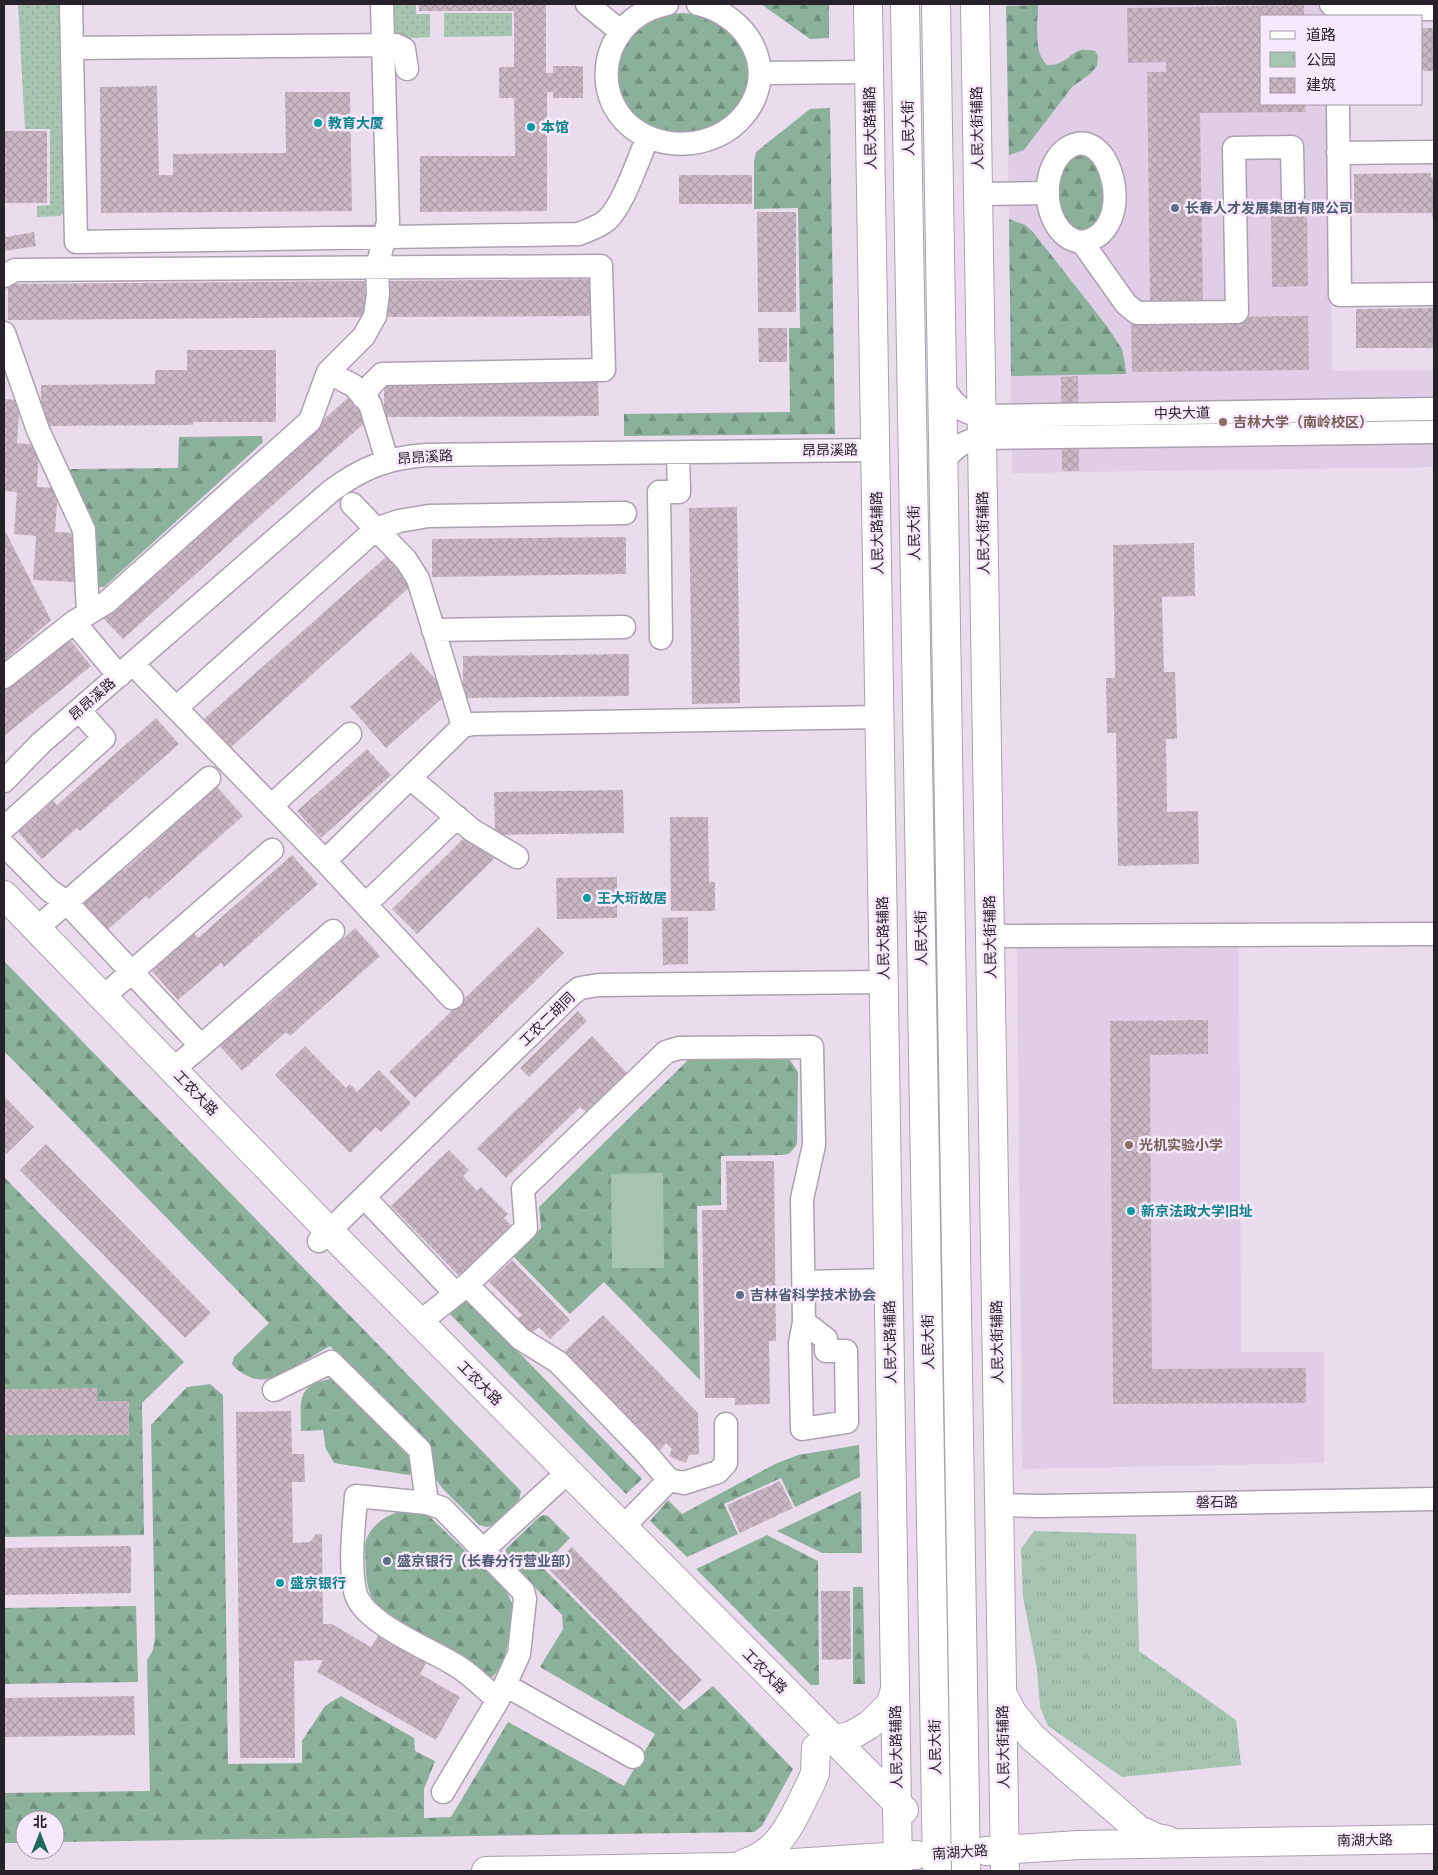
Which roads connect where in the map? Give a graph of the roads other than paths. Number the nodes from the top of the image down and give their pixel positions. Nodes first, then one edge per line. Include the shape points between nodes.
1 (71, 4) edge
2 (382, 4) edge
3 (588, 4) edge
4 (667, 4) edge
5 (698, 4) edge
6 (868, 4) edge
7 (905, 4) edge
8 (936, 4) edge
9 (975, 4) edge
10 (1336, 8) edge
11 (1434, 9) edge
12 (620, 31) junction
13 (383, 44) junction
14 (72, 48) junction
15 (407, 69) dead end
16 (869, 72) junction
17 (760, 73) junction
18 (1338, 105) edge
19 (648, 137) junction
20 (1434, 152) edge
21 (1338, 153) junction
22 (1048, 193) junction
23 (978, 194) junction
24 (1293, 196) dead end
25 (384, 238) junction
26 (1082, 242) junction
27 (378, 268) junction
28 (4, 276) edge
29 (1434, 294) edge
30 (4, 333) edge
31 (328, 372) junction
32 (942, 386) junction
33 (364, 397) junction
34 (1434, 409) edge
35 (982, 427) junction
36 (1434, 432) edge
37 (875, 450) junction
38 (678, 452) junction
39 (386, 460) junction
40 (944, 462) junction
41 (352, 504) dead end
42 (625, 513) dead end
43 (376, 529) junction
44 (81, 617) junction
45 (624, 627) dead end
46 (433, 630) junction
47 (661, 638) dead end
48 (126, 670) junction
49 (4, 678) edge
50 (176, 708) junction
51 (79, 710) junction
52 (880, 717) junction
53 (463, 726) junction
54 (350, 734) dead end
55 (209, 778) dead end
56 (410, 778) junction
57 (4, 781) edge
58 (271, 806) junction
59 (457, 817) junction
60 (4, 828) edge
61 (4, 845) edge
62 (272, 850) dead end
63 (517, 857) dead end
64 (325, 861) junction
65 (4, 895) edge
66 (66, 902) junction
67 (366, 904) junction
68 (4, 920) edge
69 (36, 928) junction
70 (333, 931) dead end
71 (990, 934) junction
72 (1434, 934) edge
73 (132, 973) junction
74 (884, 982) junction
75 (103, 997) junction
76 (452, 998) dead end
77 (201, 1046) junction
78 (172, 1069) junction
79 (364, 1197) junction
80 (324, 1236) junction
81 (889, 1280) junction
82 (804, 1282) junction
83 (462, 1289) junction
84 (420, 1322) junction
85 (804, 1322) junction
86 (274, 1390) dead end
87 (726, 1424) dead end
88 (669, 1480) junction
89 (556, 1483) junction
90 (1434, 1499) edge
91 (427, 1503) junction
92 (999, 1505) junction
93 (623, 1527) junction
94 (483, 1550) junction
95 (896, 1690) junction
96 (502, 1693) junction
97 (1002, 1693) junction
98 (823, 1743) junction
99 (633, 1757) dead end
100 (443, 1792) dead end
101 (897, 1804) junction
102 (1434, 1839) edge
103 (1183, 1843) junction
104 (931, 1858) edge
105 (1005, 1860) edge
106 (730, 1867) junction
107 (486, 1871) edge

1 - 14 street
2 - 13 street
3 - 12 street
4 - 12 street via 637,16
5 - 17 street via 727,15 744,31 755,51
6 - 16 main road, 人民大路辅路
7 - 104 main road, 人民大街
8 - 32 main road, 人民大街
9 - 23 main road, 人民大街辅路
10 - 11 street
12 - 19 street via 606,62 608,90 614,106 628,124
13 - 14 street
13 - 15 street via 404,49
13 - 25 street via 388,222
14 - 25 street via 76,242
16 - 17 street
16 - 37 main road, 人民大路辅路
17 - 19 street via 751,106 728,131 695,143 671,143
18 - 21 street
19 - 25 street via 618,204 607,220 596,228 579,234
20 - 21 street
21 - 29 street via 1340,295
22 - 23 street
22 - 26 street via 1058,228 1069,238
22 - 26 street via 1053,166 1068,148 1080,144 1093,147 1109,165 1114,183 1113,211 1101,233
23 - 35 main road, 人民大街辅路
24 - 26 street via 1292,148 1234,148 1237,312 1137,314 1126,304
25 - 27 street
27 - 28 street via 15,270
27 - 31 street via 375,316 364,336
27 - 33 street via 600,266 604,370 382,374
30 - 44 street via 38,430 84,530
31 - 33 street via 354,386
31 - 44 street via 310,421 107,602
32 - 35 street, 中央大道 via 958,407
32 - 40 main road, 人民大街
33 - 39 street via 373,411
34 - 35 street, 中央大道
35 - 36 street, 中央大道
35 - 40 street, 中央大道 via 950,453
35 - 71 main road, 人民大街辅路
37 - 38 street, 昂昂溪路
37 - 52 main road, 人民大路辅路
38 - 39 street, 昂昂溪路 via 426,455
38 - 47 street via 679,492 659,492
39 - 48 street, 昂昂溪路 via 331,491
40 - 104 main road, 人民大街
41 - 43 street
42 - 43 street via 429,516
43 - 46 street via 406,560 418,579
43 - 50 street
44 - 48 street
44 - 49 street
45 - 46 street
46 - 53 street
48 - 50 street
48 - 51 street, 昂昂溪路
50 - 58 street
51 - 57 street, 昂昂溪路
51 - 60 street via 104,738
52 - 53 street
52 - 74 main road, 人民大路辅路
53 - 56 street
54 - 58 street
55 - 66 street
56 - 59 street
56 - 64 street
58 - 64 street
59 - 63 street
59 - 67 street
61 - 66 street via 49,890
62 - 73 street
64 - 67 street
65 - 69 main road, 工农大路
66 - 69 street
66 - 73 street
67 - 76 street
68 - 80 main road, 工农大路
69 - 75 main road, 工农大路
70 - 77 street
71 - 72 street
71 - 92 main road, 人民大街辅路
73 - 75 street
73 - 77 street
74 - 79 street, 工农二胡同 via 599,985 580,988
74 - 81 main road, 人民大路辅路
75 - 78 main road, 工农大路
77 - 78 street
78 - 80 main road, 工农大路
79 - 80 street, 工农二胡同
79 - 83 street
80 - 84 main road, 工农大路
80 - 89 main road, 工农大路
81 - 82 street
81 - 95 main road, 人民大路辅路
82 - 83 street via 802,1199 814,1145 812,1047 679,1048 666,1052 524,1189 526,1228
82 - 85 street
83 - 84 street
83 - 88 street via 521,1339 558,1362
84 - 93 main road, 工农大路
85 - 85 street via 800,1342 802,1429 848,1422 846,1351 826,1351 826,1339
86 - 91 street via 331,1362 420,1450
87 - 88 street via 726,1463 718,1472 684,1483
88 - 93 street
89 - 94 street
89 - 98 main road, 工农大路
90 - 92 street, 磐石路
91 - 94 street via 442,1508
91 - 96 street via 356,1496 352,1549 355,1593 362,1608 375,1620
92 - 97 main road, 人民大街辅路
93 - 98 main road, 工农大路
94 - 96 street via 523,1591 519,1654
95 - 98 main road via 890,1705 869,1725 852,1735
95 - 101 main road, 人民大路辅路
96 - 99 street
96 - 100 street
97 - 103 main road via 1013,1714 1032,1737 1139,1830
97 - 105 main road, 人民大街辅路
98 - 101 main road, 工农大路
98 - 104 main road, 工农大路
98 - 106 main road via 811,1783 781,1839 757,1859
101 - 104 main road, 工农大路
101 - 104 main road, 人民大路辅路
102 - 103 main road, 南湖大路
103 - 105 main road, 南湖大路 via 1079,1845
104 - 105 main road, 南湖大路
104 - 106 main road, 南湖大路
106 - 107 main road, 南湖大路

